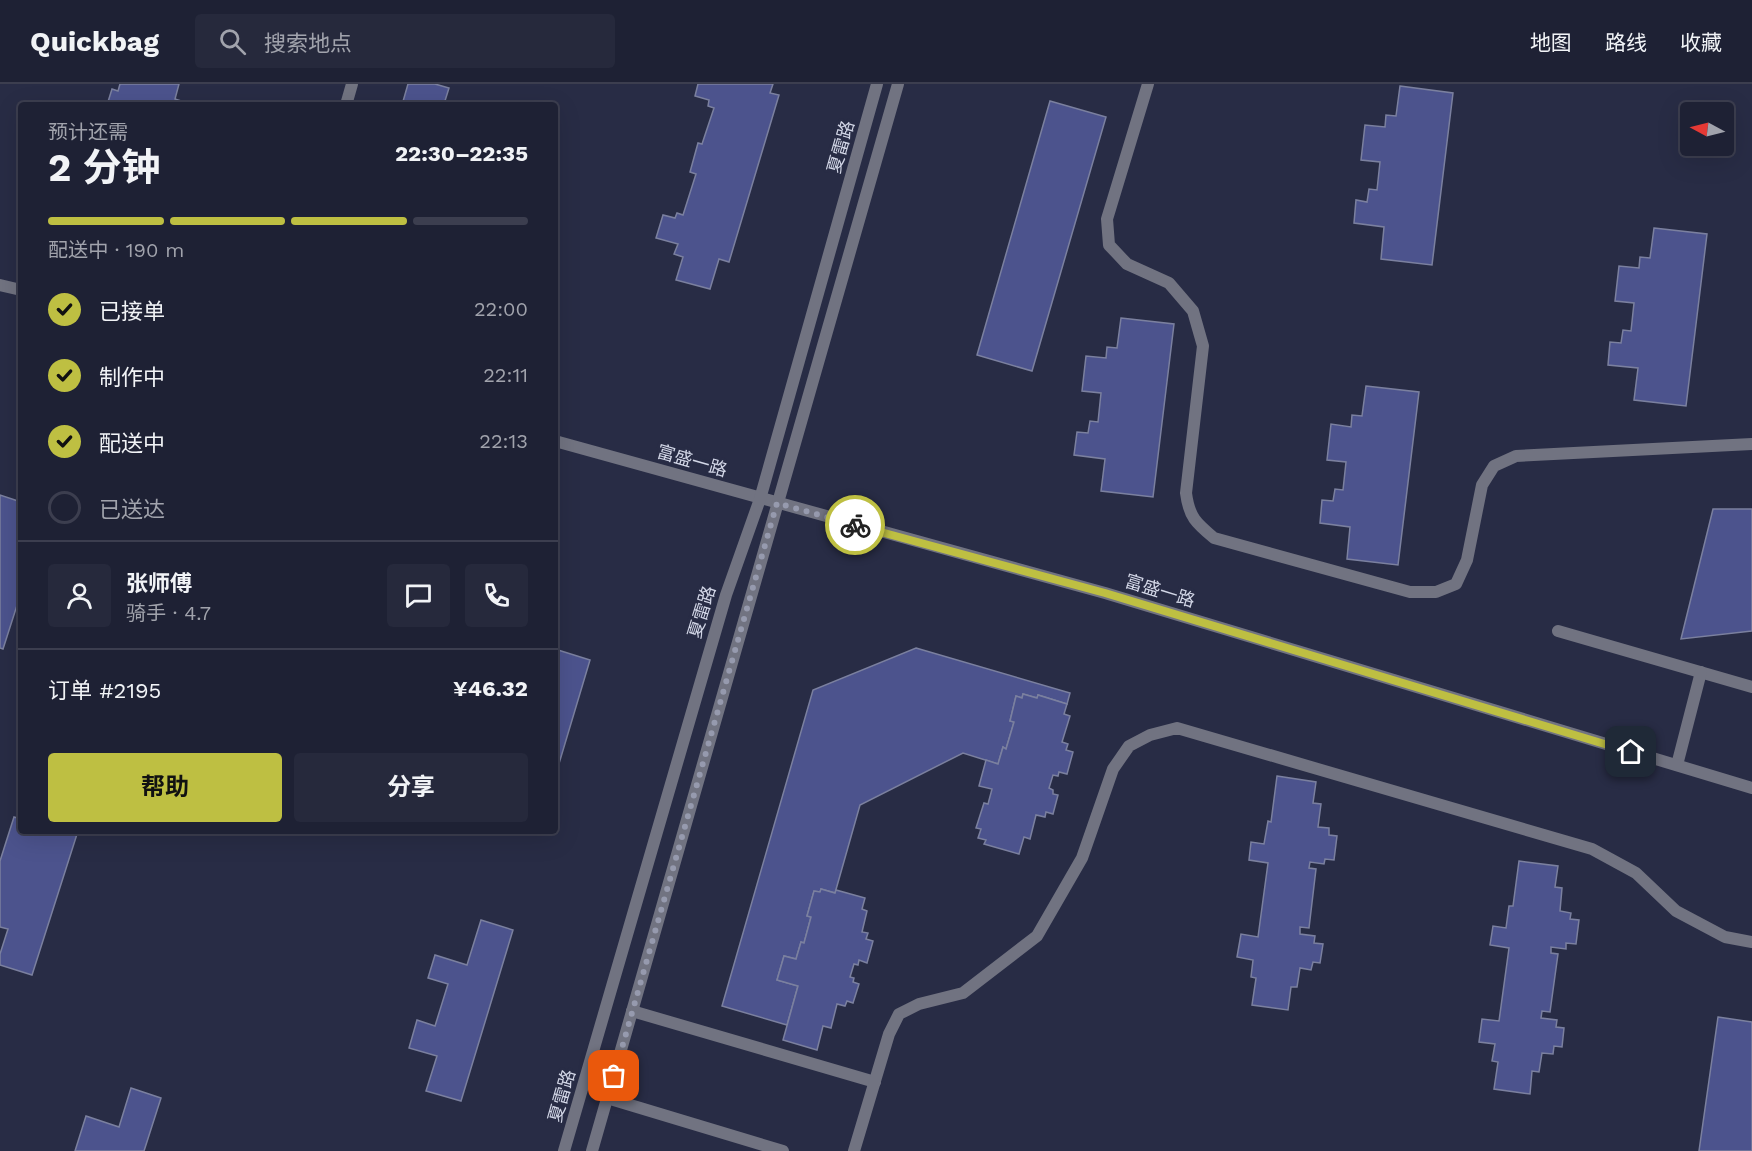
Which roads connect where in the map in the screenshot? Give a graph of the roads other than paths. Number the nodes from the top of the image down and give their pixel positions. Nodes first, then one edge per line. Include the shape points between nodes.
1 (352, 84) edge
2 (877, 84) edge
3 (898, 84) edge
4 (1148, 84) edge
5 (347, 102) edge
6 (0, 285) edge
7 (18, 289) edge
8 (558, 442) edge
9 (1752, 444) edge
10 (760, 499) junction
11 (777, 503) junction
12 (1558, 630) dead end
13 (1701, 672) junction
14 (1752, 687) edge
15 (1677, 765) junction
16 (1752, 788) edge
17 (1752, 942) edge
18 (632, 1011) junction
19 (874, 1082) junction
20 (607, 1098) junction
21 (564, 1151) edge
22 (592, 1151) edge
23 (783, 1151) edge
24 (854, 1151) edge

1 - 5 street
2 - 10 street, 夏雷路
3 - 11 street, 夏雷路
4 - 9 street via 1107,219 1109,245 1127,264 1169,284 1193,311 1203,346 1186,493 1188,510 1214,538 1410,592 1436,592 1456,584 1467,560 1482,484 1494,466 1516,456
6 - 7 street
8 - 10 street, 富盛一路
10 - 11 street, 富盛一路
10 - 21 street, 夏雷路 via 726,595
11 - 15 street, 富盛一路 via 1105,593
11 - 18 street, 夏雷路
12 - 13 street
13 - 14 street
13 - 15 street
15 - 16 street, 富盛一路
17 - 19 street via 1725,937 1677,911 1636,873 1592,849 1177,728 1128,746 1113,769 1082,858 1037,936 963,993 919,1004 899,1014
18 - 19 street
18 - 20 street, 夏雷路
19 - 24 street
20 - 22 street, 夏雷路
20 - 23 street

